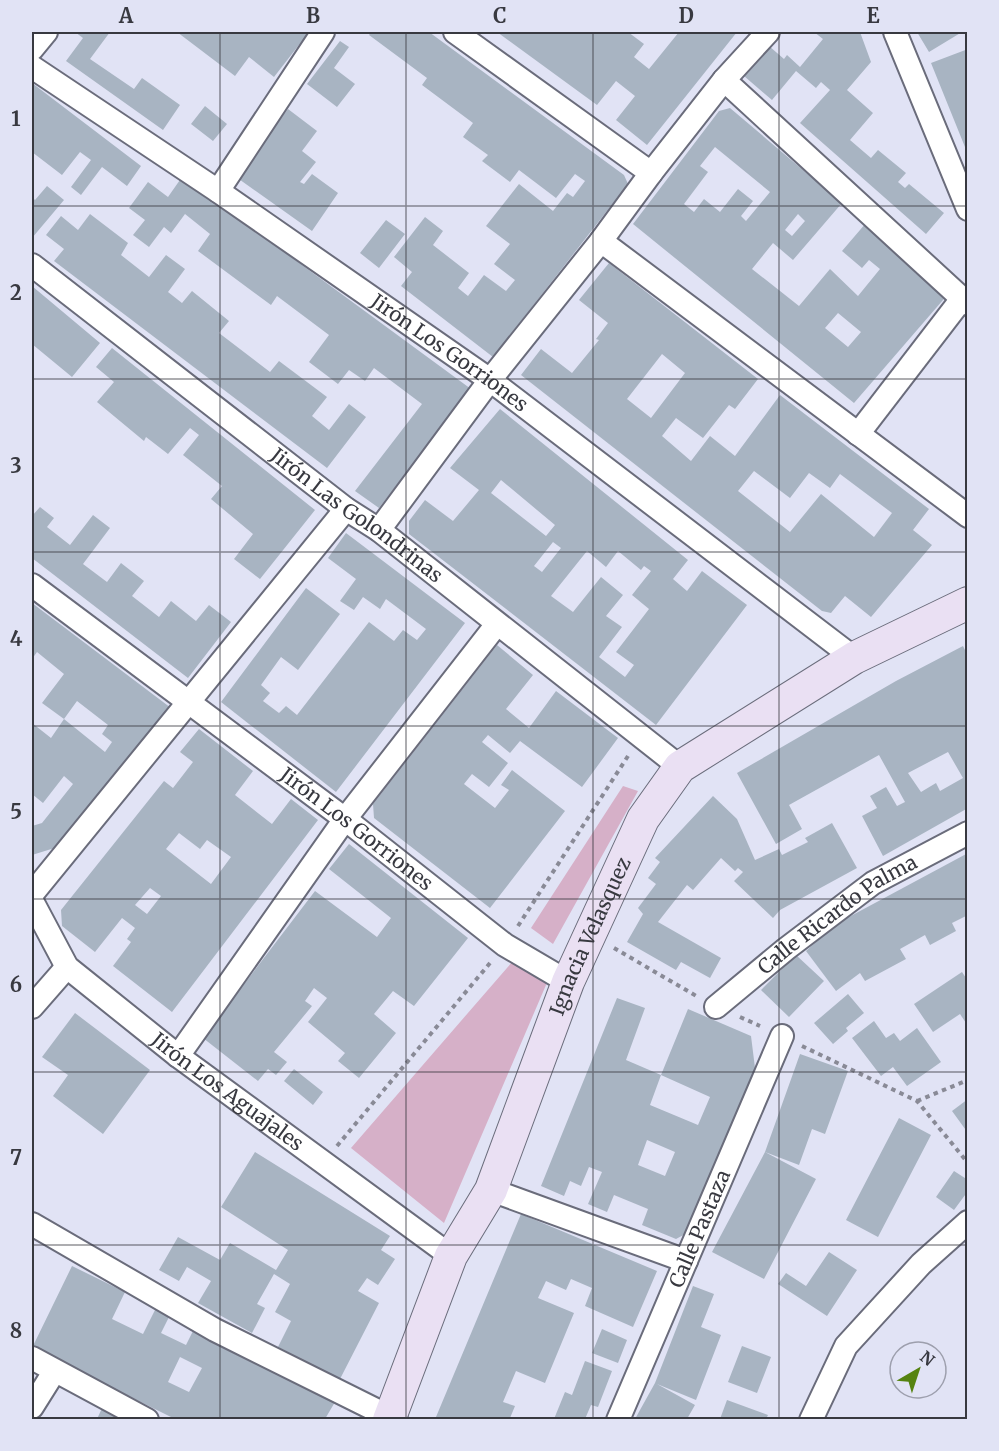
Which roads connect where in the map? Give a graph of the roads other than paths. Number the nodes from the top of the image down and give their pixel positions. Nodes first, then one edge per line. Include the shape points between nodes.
1 (46, 32) edge
2 (323, 32) edge
3 (455, 32) edge
4 (768, 32) edge
5 (895, 32) edge
6 (32, 49) edge
7 (32, 67) edge
8 (724, 80) junction
9 (651, 173) junction
10 (218, 191) junction
11 (968, 209) edge
12 (601, 241) junction
13 (32, 265) edge
14 (964, 302) edge
15 (490, 380) junction
16 (858, 434) junction
17 (346, 509) junction
18 (968, 516) edge
19 (380, 530) junction
20 (32, 585) edge
21 (968, 603) edge
22 (497, 624) junction
23 (854, 658) junction
24 (188, 704) junction
25 (680, 767) junction
26 (345, 819) junction
27 (968, 833) edge
28 (32, 894) edge
29 (32, 901) edge
30 (66, 967) junction
31 (568, 982) junction
32 (32, 1007) edge
33 (716, 1007) dead end
34 (782, 1036) dead end
35 (178, 1056) junction
36 (491, 1190) junction
37 (968, 1222) edge
38 (32, 1224) edge
39 (452, 1256) junction
40 (686, 1261) junction
41 (32, 1358) edge
42 (54, 1372) junction
43 (32, 1407) edge
44 (147, 1419) edge
45 (392, 1419) edge
46 (618, 1419) edge
47 (811, 1419) edge

1 - 6 street
2 - 10 street
3 - 9 street
4 - 8 street
5 - 11 street
7 - 10 street, Jirón Los Gorriones
8 - 9 street
8 - 14 street
9 - 12 street
10 - 15 street, Jirón Los Gorriones
12 - 15 street
12 - 16 street
13 - 17 street, Jirón Las Golondrinas
14 - 16 street
15 - 19 street
15 - 23 street, Jirón Los Gorriones
16 - 18 street
17 - 19 street, Jirón Las Golondrinas
17 - 24 street
19 - 22 street, Jirón Las Golondrinas
20 - 24 street, Jirón Los Gorriones
21 - 23 main road, Ignacia Velasquez
22 - 25 street, Jirón Las Golondrinas
22 - 26 street
23 - 25 main road, Ignacia Velasquez
24 - 26 street, Jirón Los Gorriones
24 - 28 street
25 - 31 main road, Ignacia Velasquez via 643,819
26 - 31 street, Jirón Los Gorriones via 505,945
26 - 35 street
27 - 33 street, Calle Ricardo Palma via 873,883
29 - 30 street, Jirón Los Aguajales
30 - 32 street
30 - 35 street, Jirón Los Aguajales
31 - 36 main road, Ignacia Velasquez
34 - 40 street, Calle Pastaza
35 - 39 street, Jirón Los Aguajales
36 - 39 main road, Ignacia Velasquez
36 - 40 street
37 - 47 street via 921,1264 846,1346
38 - 45 street via 215,1330
39 - 45 main road, Ignacia Velasquez
40 - 46 street, Calle Pastaza
41 - 42 street
42 - 43 street
42 - 44 street

